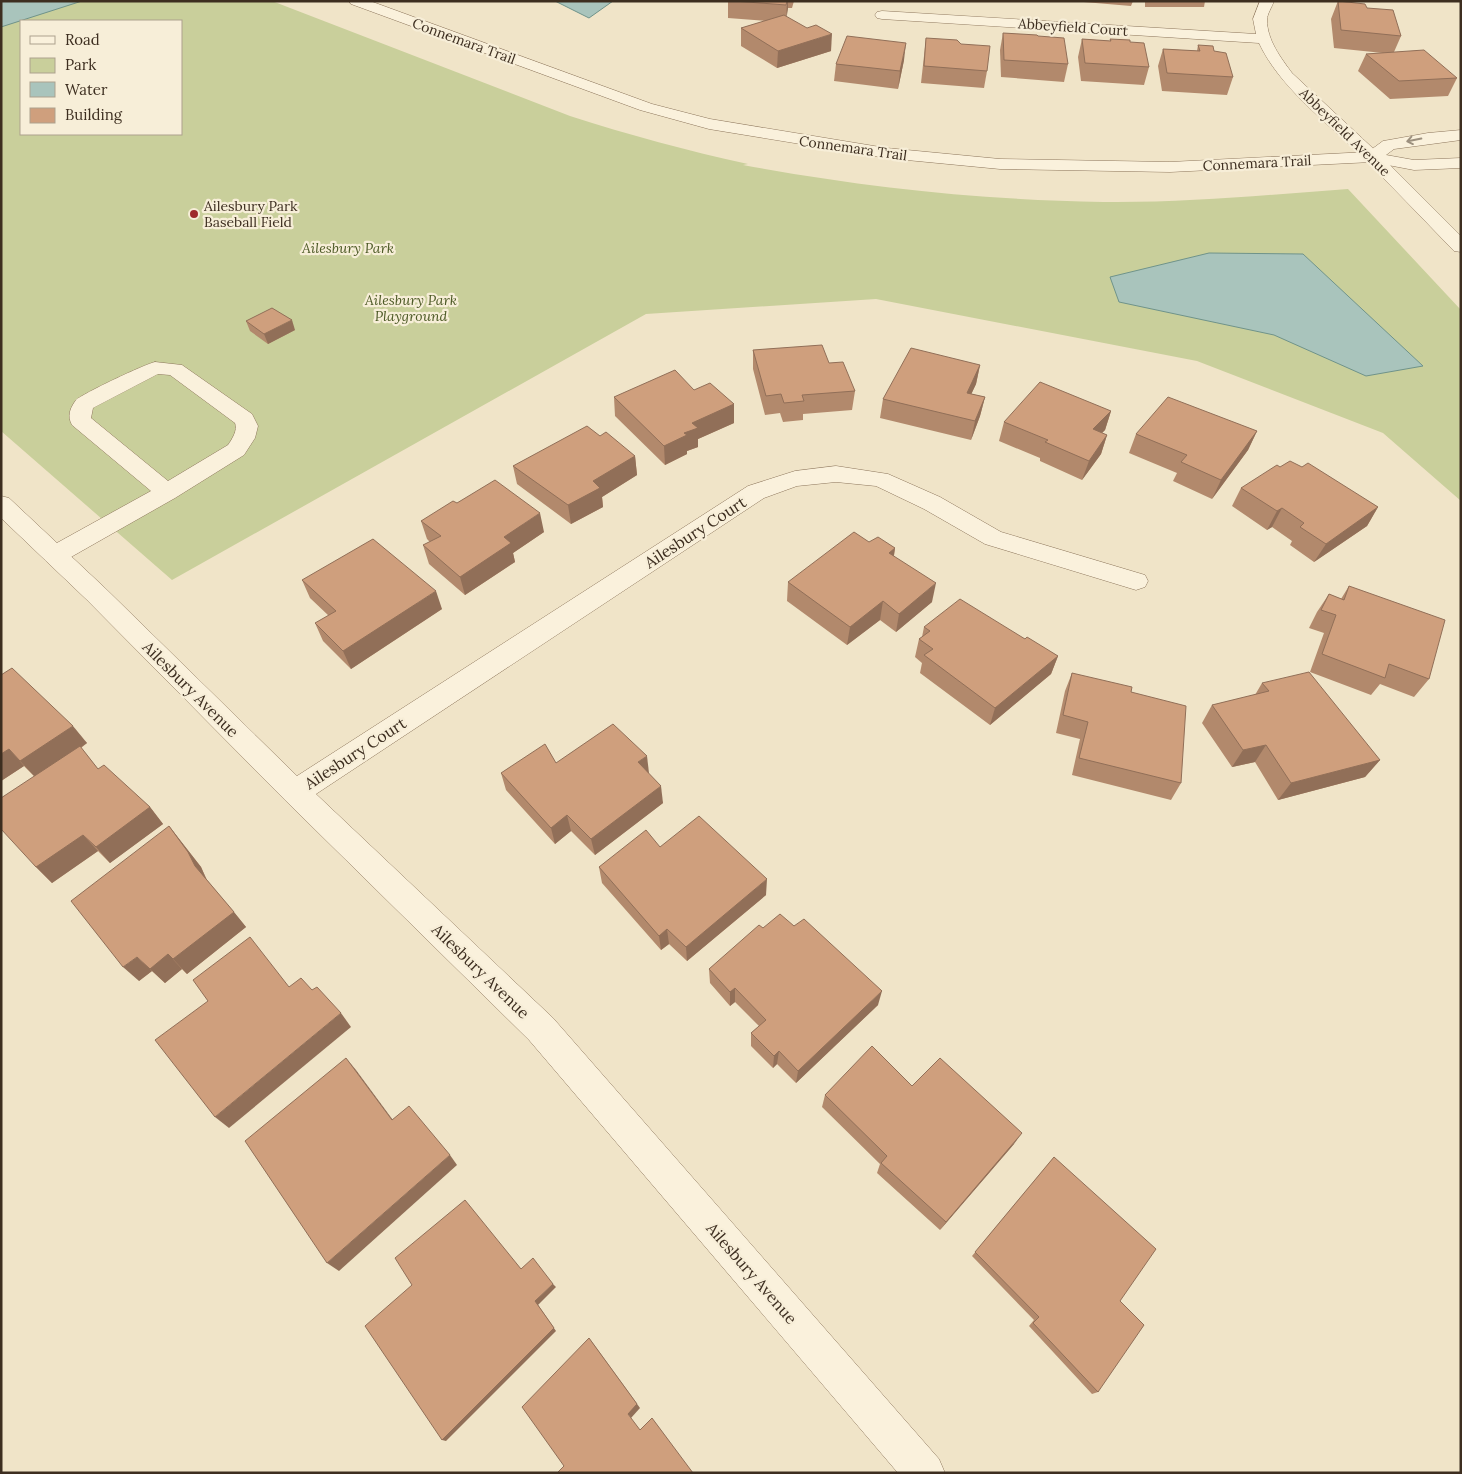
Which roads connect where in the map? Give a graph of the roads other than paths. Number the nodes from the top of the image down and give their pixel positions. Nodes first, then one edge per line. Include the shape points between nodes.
1 (356, 1) edge
2 (1266, 1) edge
3 (882, 14) dead end
4 (1264, 39) junction
5 (1461, 135) edge
6 (1372, 157) junction
7 (1461, 163) edge
8 (1461, 247) edge
9 (167, 492) junction
10 (1, 504) edge
11 (55, 555) junction
12 (1136, 581) dead end
13 (295, 792) junction
14 (925, 1473) edge

1 - 6 street, Connemara Trail via 646,106 709,124 775,136 922,158 1000,164 1170,167
2 - 4 street, Abbeyfield Avenue via 1260,19
3 - 4 street, Abbeyfield Court
4 - 6 street, Abbeyfield Avenue via 1274,60 1287,76
5 -> 6 street, Connemara Trail via 1389,145
6 - 7 street, Connemara Trail via 1414,164
6 - 8 street, Abbeyfield Avenue
9 - 9 street via 80,420 80,410 85,403 156,368 166,367 175,369 244,419 247,426 236,450
9 - 11 street
10 - 11 street, Ailesbury Avenue
11 - 13 street, Ailesbury Avenue
12 - 13 street, Ailesbury Court via 993,538 932,503 880,479 836,474 795,479 756,492
13 - 14 street, Ailesbury Avenue via 540,1029

